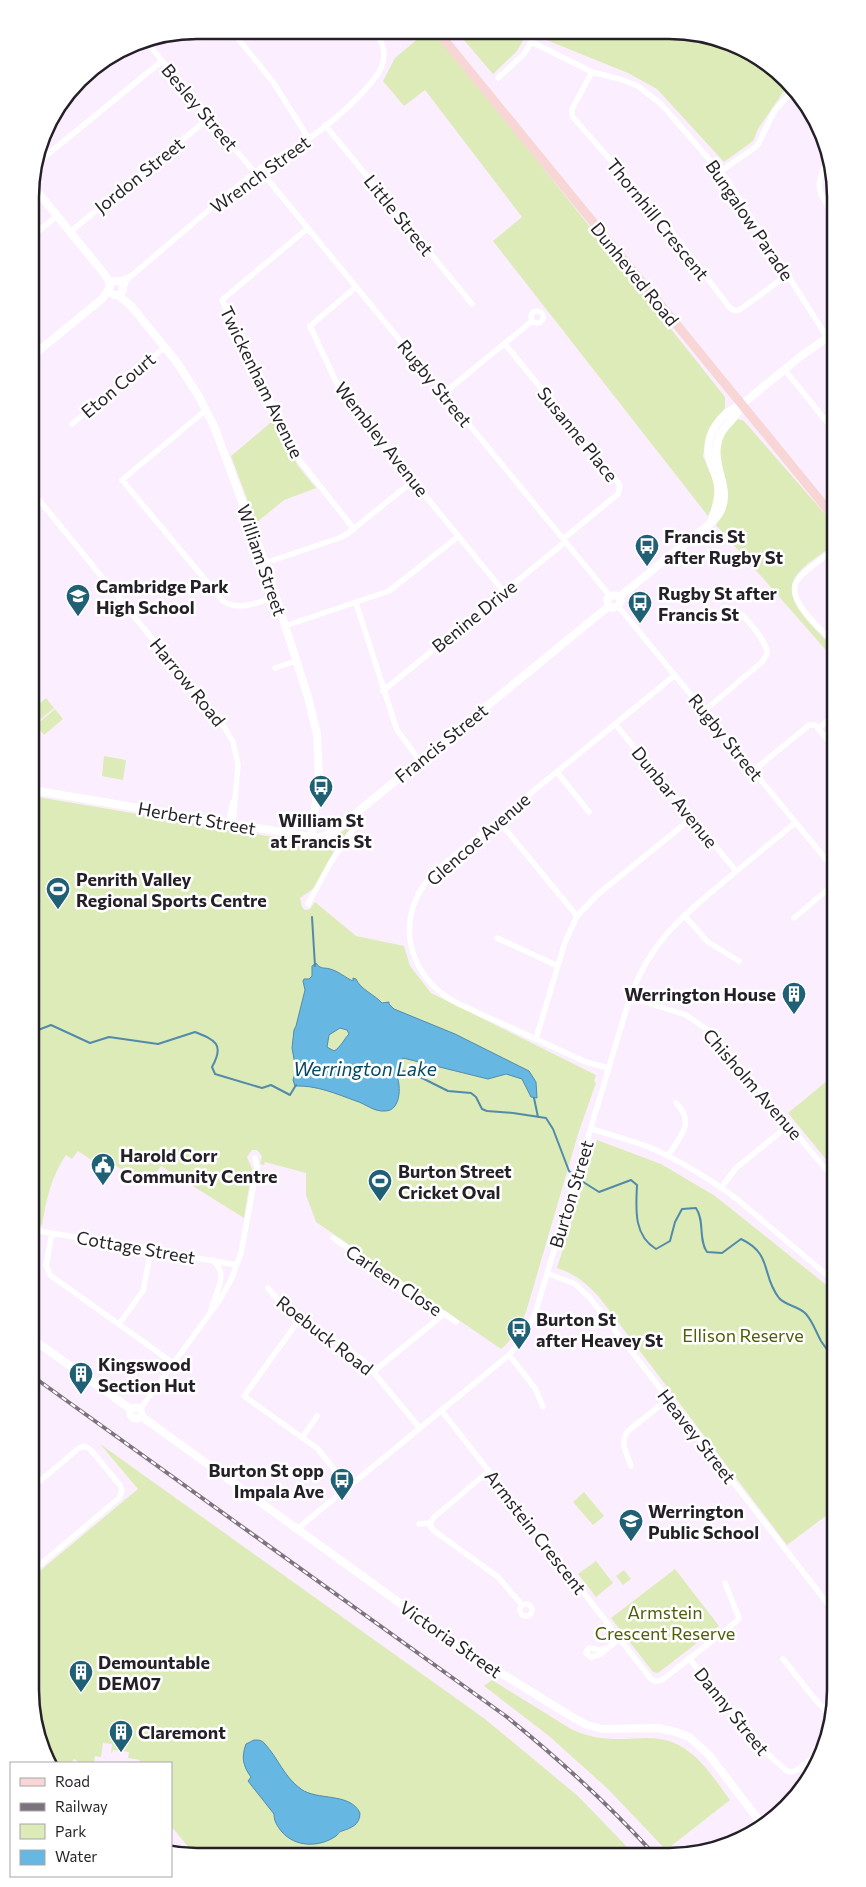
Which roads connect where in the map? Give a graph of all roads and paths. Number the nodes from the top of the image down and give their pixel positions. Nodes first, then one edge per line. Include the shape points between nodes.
1 (238, 39) edge
2 (380, 39) edge
3 (444, 39) edge
4 (534, 39) edge
5 (532, 42) junction
6 (150, 46) edge
7 (162, 61) junction
8 (592, 72) junction
9 (498, 78) dead end
10 (790, 94) edge
11 (209, 118) junction
12 (326, 125) junction
13 (309, 138) junction
14 (44, 158) edge
15 (825, 169) edge
16 (721, 171) junction
17 (258, 172) junction
18 (39, 194) edge
19 (827, 206) edge
20 (57, 216) junction
21 (308, 228) junction
22 (39, 230) edge
23 (70, 232) junction
24 (787, 275) junction
25 (356, 287) junction
26 (116, 288) junction
27 (472, 304) dead end
28 (532, 321) dead end
29 (827, 333) edge
30 (827, 337) edge
31 (505, 344) junction
32 (165, 347) junction
33 (39, 350) edge
34 (784, 369) junction
35 (444, 394) junction
36 (741, 405) junction
37 (206, 410) junction
38 (827, 422) edge
39 (72, 424) dead end
40 (413, 481) junction
41 (39, 499) edge
42 (827, 509) edge
43 (354, 529) junction
44 (459, 536) junction
45 (564, 541) junction
46 (827, 555) edge
47 (265, 562) junction
48 (504, 592) junction
49 (610, 596) junction
50 (275, 597) junction
51 (619, 597) junction
52 (356, 603) junction
53 (609, 606) junction
54 (618, 606) junction
55 (723, 608) dead end
56 (285, 626) junction
57 (827, 636) edge
58 (296, 661) junction
59 (275, 668) dead end
60 (674, 675) junction
61 (383, 691) junction
62 (704, 711) junction
63 (826, 722) dead end
64 (615, 724) junction
65 (818, 728) junction
66 (827, 739) edge
67 (420, 760) junction
68 (753, 771) junction
69 (556, 772) junction
70 (39, 791) edge
71 (589, 812) dead end
72 (355, 814) junction
73 (692, 818) junction
74 (498, 820) junction
75 (231, 823) junction
76 (795, 823) junction
77 (311, 837) junction
78 (827, 861) edge
79 (736, 871) junction
80 (827, 890) edge
81 (308, 904) dead end
82 (684, 915) junction
83 (577, 916) junction
84 (794, 918) dead end
85 (498, 938) dead end
86 (739, 961) dead end
87 (558, 966) junction
88 (630, 997) junction
89 (536, 1039) junction
90 (608, 1068) junction
91 (676, 1103) dead end
92 (789, 1125) junction
93 (591, 1129) junction
94 (668, 1156) junction
95 (255, 1158) dead end
96 (827, 1171) edge
97 (721, 1188) junction
98 (39, 1231) edge
99 (52, 1233) junction
100 (332, 1238) dead end
101 (150, 1250) junction
102 (213, 1260) junction
103 (238, 1265) junction
104 (547, 1273) junction
105 (827, 1275) edge
106 (268, 1288) dead end
107 (444, 1314) junction
108 (209, 1315) junction
109 (302, 1316) junction
110 (456, 1322) dead end
111 (119, 1324) junction
112 (39, 1344) edge
113 (509, 1355) junction
114 (173, 1363) junction
115 (374, 1372) junction
116 (668, 1399) junction
117 (543, 1407) dead end
118 (441, 1410) junction
119 (140, 1412) junction
120 (317, 1416) dead end
121 (419, 1428) junction
122 (302, 1438) junction
123 (631, 1466) dead end
124 (489, 1471) junction
125 (39, 1483) edge
126 (348, 1487) junction
127 (419, 1524) dead end
128 (430, 1524) junction
129 (297, 1529) junction
130 (39, 1565) edge
131 (725, 1583) dead end
132 (827, 1603) edge
133 (522, 1605) dead end
134 (619, 1639) junction
135 (608, 1648) dead end
136 (689, 1658) junction
137 (783, 1659) dead end
138 (826, 1711) edge
139 (811, 1759) edge
140 (759, 1820) edge

1 - 13 street via 273,82
2 - 12 street, Wrench Street via 384,48 382,65 376,76
3 - 36 main road, Dunheved Road
4 - 5 street
5 - 8 street, Bungalow Parade
5 - 9 street
6 - 7 street, Besley Street
7 - 11 street, Besley Street
7 - 14 street
8 - 16 street, Bungalow Parade via 628,82 649,93
8 - 24 street, Thornhill Crescent via 572,109 572,116 656,211 730,308 741,309
10 - 16 street via 775,110 757,146
11 - 17 street, Besley Street
11 - 23 street, Jordon Street
12 - 13 street, Wrench Street
12 - 27 street, Little Street
13 - 17 street, Wrench Street
15 - 19 street via 819,188
16 - 24 street, Bungalow Parade
17 - 21 street, Rugby Street
17 - 26 street, Wrench Street
18 - 20 street, William Street
20 - 22 street
20 - 23 street, William Street
21 - 25 street, Rugby Street
21 - 43 street, Twickenham Avenue via 222,300 297,458
23 - 26 street, William Street
24 - 29 street, Bungalow Parade
25 - 35 street, Rugby Street
25 - 40 street, Wembley Avenue via 310,326 344,396
26 - 32 street, William Street
26 - 33 street, Wrench Street
28 - 31 street
30 - 34 street
31 - 35 street
31 - 45 street, Susanne Place via 620,485 618,494
32 - 37 street, William Street via 185,373
32 - 39 street, Eton Court
34 - 36 street
34 - 38 street
35 - 45 street, Rugby Street
36 - 42 main road, Dunheved Road
36 - 51 street via 732,408 721,419 710,439 709,456 719,493 711,522
37 - 47 street, William Street
37 - 50 street via 122,480 223,601 240,607
40 - 43 street
40 - 44 street, Wembley Avenue
41 - 75 street, Harrow Road via 225,728 238,758
43 - 47 street via 339,538
44 - 48 street, Wembley Avenue
44 - 52 street via 392,590
45 - 48 street, Benine Drive
45 - 49 street, Rugby Street
46 - 57 street via 794,586 801,607
47 - 50 street, William Street
48 - 61 street, Benine Drive
49 - 51 street
49 - 53 street via 607,599
50 - 56 street, William Street
51 - 54 street
52 - 56 street
52 - 61 street
53 - 54 street
53 - 67 street, Francis Street
54 - 60 street, Rugby Street
55 - 62 street via 743,616 764,643 767,654 762,662
56 - 58 street, William Street
58 - 59 street
58 - 77 street, William Street via 311,706 318,746 319,781
60 - 62 street, Rugby Street
60 - 64 street, Glencoe Avenue
61 - 67 street via 398,733
62 - 68 street, Rugby Street
63 - 65 street
64 - 69 street, Glencoe Avenue
64 - 73 street, Dunbar Avenue
65 - 66 street
65 - 68 street via 812,724 807,727
67 - 72 street, Francis Street
68 - 76 street, Rugby Street
69 - 71 street
69 - 74 street, Glencoe Avenue
70 - 75 street, Herbert Street
72 - 77 street, Herbert Street via 330,834
72 - 81 street via 357,824
73 - 79 street, Dunbar Avenue
73 - 83 street via 597,895
74 - 83 street
74 - 89 street, Glencoe Avenue via 424,884 411,915 410,944 422,973 442,994
75 - 77 street, Herbert Street
76 - 78 street, Rugby Street
76 - 79 street, Burton Street
79 - 82 street, Burton Street
80 - 84 street
82 - 86 street via 708,942
82 - 88 street, Burton Street via 650,954
83 - 87 street
85 - 87 street
87 - 89 street
88 - 90 street, Burton Street
88 - 92 street, Chisholm Avenue via 680,1012 706,1027
89 - 90 street, Glencoe Avenue via 586,1062
90 - 93 street, Burton Street
91 - 94 street via 684,1113 686,1123
92 - 96 street, Chisholm Avenue
92 - 97 street via 736,1168
93 - 94 street
93 - 104 street, Burton Street
94 - 97 street
95 - 103 street via 257,1167
97 - 105 street
98 - 99 street, Cottage Street
99 - 101 street, Cottage Street
99 - 111 street via 46,1265 50,1275
100 - 107 street, Carleen Close
101 - 102 street, Cottage Street
101 - 111 street via 143,1291
102 - 103 street, Cottage Street
102 - 108 street via 222,1274
103 - 108 street
104 - 113 street, Burton Street via 532,1322
104 - 116 street, Heavey Street via 571,1282 585,1292
106 - 109 street, Roebuck Road
107 - 110 street, Carleen Close
107 - 115 street
108 - 114 street
109 - 115 street, Roebuck Road
109 - 122 street via 244,1396
111 - 114 street
112 - 119 street via 132,1410 136,1407
113 - 117 street via 535,1388
113 - 118 street, Burton Street
114 - 119 street
115 - 121 street, Roebuck Road
116 - 123 street via 624,1436 623,1443
116 - 132 street, Heavey Street
118 - 121 street, Burton Street
118 - 124 street, Armstein Crescent
119 - 129 street, Victoria Street
120 - 122 street
121 - 126 street, Burton Street
122 - 126 street via 322,1453
124 - 128 street
124 - 134 street, Armstein Crescent
125 - 130 street via 84,1446 120,1485 122,1492 119,1498
126 - 129 street, Burton Street
127 - 128 street
128 - 133 street via 433,1530 498,1577
129 - 140 street, Victoria Street via 472,1656 579,1722 602,1729 664,1729 689,1738 709,1755
131 - 136 street, Armstein Crescent via 739,1618
134 - 135 street
134 - 136 street, Armstein Crescent via 649,1678 656,1681 662,1680
136 - 139 street, Danny Street via 755,1743 787,1771 797,1770
137 - 138 street

